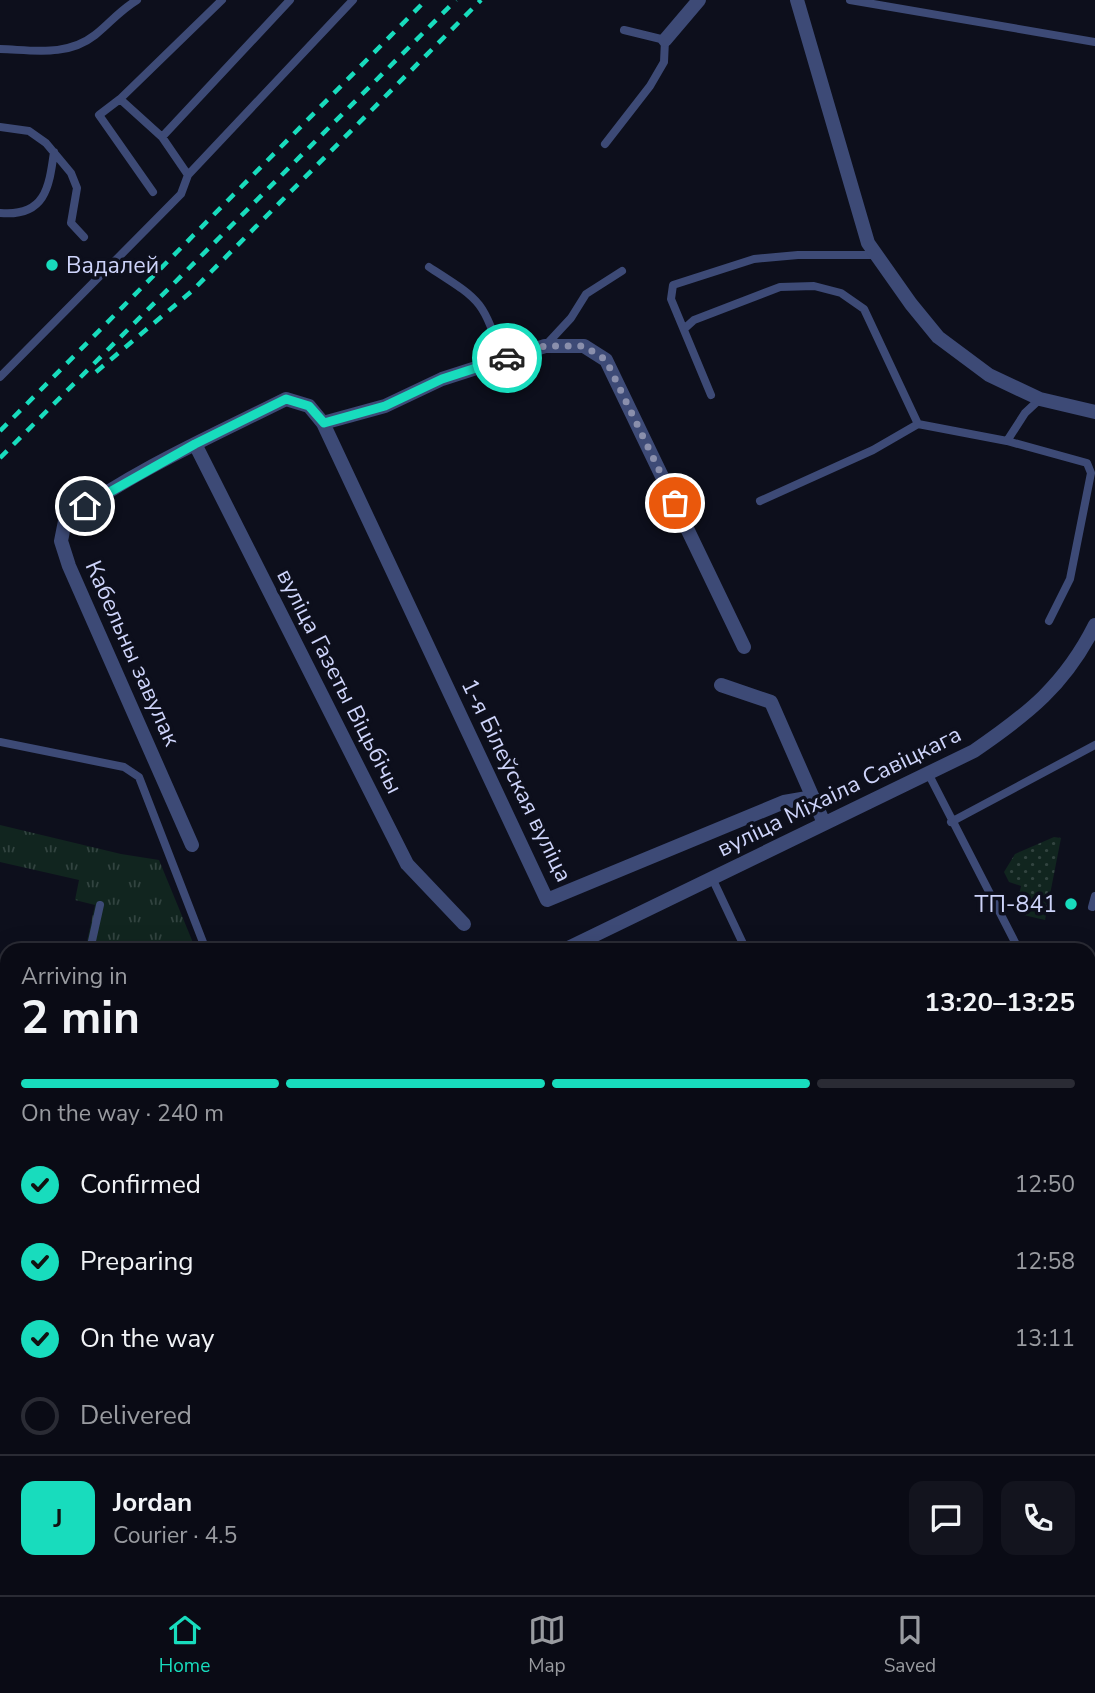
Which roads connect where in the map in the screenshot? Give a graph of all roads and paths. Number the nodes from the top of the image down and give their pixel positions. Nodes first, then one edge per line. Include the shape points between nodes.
1 (137, 0) edge
2 (222, 0) edge
3 (290, 0) edge
4 (352, 0) edge
5 (699, 0) edge
6 (797, 0) edge
7 (850, 0) edge
8 (624, 30) dead end
9 (665, 40) junction
10 (1095, 42) edge
11 (0, 49) edge
12 (120, 99) junction
13 (0, 127) edge
14 (162, 137) junction
15 (606, 144) dead end
16 (54, 152) junction
17 (188, 175) junction
18 (153, 192) dead end
19 (0, 213) edge
20 (84, 237) dead end
21 (872, 249) junction
22 (429, 267) dead end
23 (622, 271) dead end
24 (684, 329) junction
25 (545, 346) junction
26 (502, 360) junction
27 (0, 377) edge
28 (711, 395) dead end
29 (1040, 399) junction
30 (1095, 412) edge
31 (324, 423) junction
32 (918, 424) junction
33 (1007, 441) junction
34 (195, 444) junction
35 (760, 501) dead end
36 (1049, 621) dead end
37 (1095, 625) edge
38 (744, 647) dead end
39 (721, 685) dead end
40 (0, 742) edge
41 (1095, 745) edge
42 (1091, 753) edge
43 (928, 773) junction
44 (813, 797) junction
45 (951, 822) junction
46 (824, 823) junction
47 (192, 845) dead end
48 (712, 878) junction
49 (1095, 896) edge
50 (100, 905) dead end
51 (1092, 907) dead end
52 (464, 924) dead end
53 (92, 943) edge
54 (203, 943) edge
55 (578, 943) edge
56 (743, 943) edge
57 (1015, 943) edge

1 - 11 lane via 79,45 58,51
2 - 12 lane
3 - 14 lane
4 - 17 lane
5 - 9 street
6 - 21 street
7 - 10 lane
8 - 9 lane
9 - 15 lane via 664,62
12 - 14 lane
12 - 18 lane via 99,115
13 - 16 lane via 29,131
14 - 17 lane
16 - 19 lane via 48,192 22,213
16 - 20 lane via 77,188 71,223
17 - 27 lane via 181,194
21 - 24 lane via 754,259 673,285 671,299
21 - 29 street via 938,337 989,375
22 - 26 lane via 480,303
23 - 25 lane via 586,294
24 - 28 lane
24 - 32 lane via 694,320 780,287 814,286 841,293 864,309
25 - 26 street
25 - 38 street via 584,346 606,360
26 - 31 street via 442,379 385,406
29 - 30 street
29 - 33 lane
31 - 34 street, Кабельны завулак via 309,406 286,399
31 - 44 street, 1-я Білеўская вуліца via 547,900 784,802
32 - 33 lane
32 - 35 lane via 873,450
33 - 36 lane via 1087,463 1091,473 1070,579
34 - 47 street, Кабельны завулак via 85,506 65,521 61,541
34 - 52 street, вуліца Газеты Віцьбічы via 407,864
37 - 43 street, вуліца Міхаіла Савіцкага via 1056,686 1031,711 974,751
39 - 44 street via 771,702
40 - 54 lane via 124,767 139,777
41 - 42 lane
42 - 45 lane
43 - 45 lane
43 - 46 street, вуліца Міхаіла Савіцкага
44 - 46 street
45 - 57 lane
46 - 48 street, вуліца Міхаіла Савіцкага
48 - 55 street, вуліца Міхаіла Савіцкага
48 - 56 lane
49 - 51 lane
50 - 53 lane

